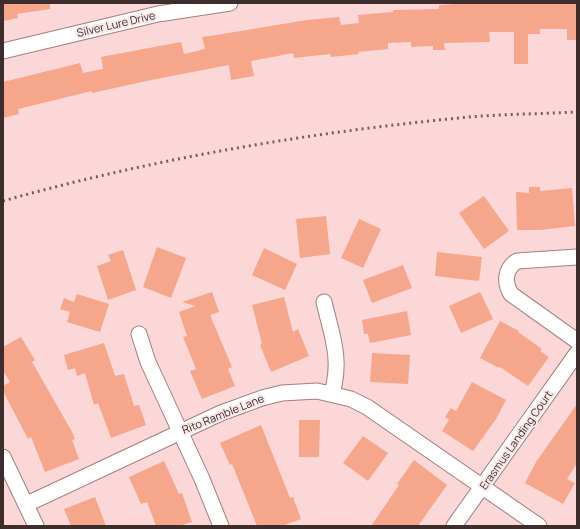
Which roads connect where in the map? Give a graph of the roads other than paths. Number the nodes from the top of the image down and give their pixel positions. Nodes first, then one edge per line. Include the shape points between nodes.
1 (228, 3) edge
2 (3, 51) edge
3 (577, 257) edge
4 (324, 302) dead end
5 (139, 334) dead end
6 (577, 341) edge
7 (577, 353) edge
8 (332, 393) junction
9 (180, 432) junction
10 (3, 457) edge
11 (483, 486) junction
12 (27, 504) junction
13 (36, 526) edge
14 (221, 526) edge
15 (454, 526) edge
16 (539, 526) edge

1 - 2 street, Silver Lure Drive via 158,14
3 - 6 street via 518,261 511,266 506,276 511,294
4 - 8 street via 338,366
5 - 9 street via 148,362
7 - 11 street, Erasmus Landing Court
8 - 9 street, Rito Ramble Lane via 282,393 241,405
8 - 11 street, Rito Ramble Lane via 367,407
9 - 12 street, Rito Ramble Lane
9 - 14 street
10 - 12 street
11 - 15 street, Erasmus Landing Court
11 - 16 street, Rito Ramble Lane
12 - 13 street

